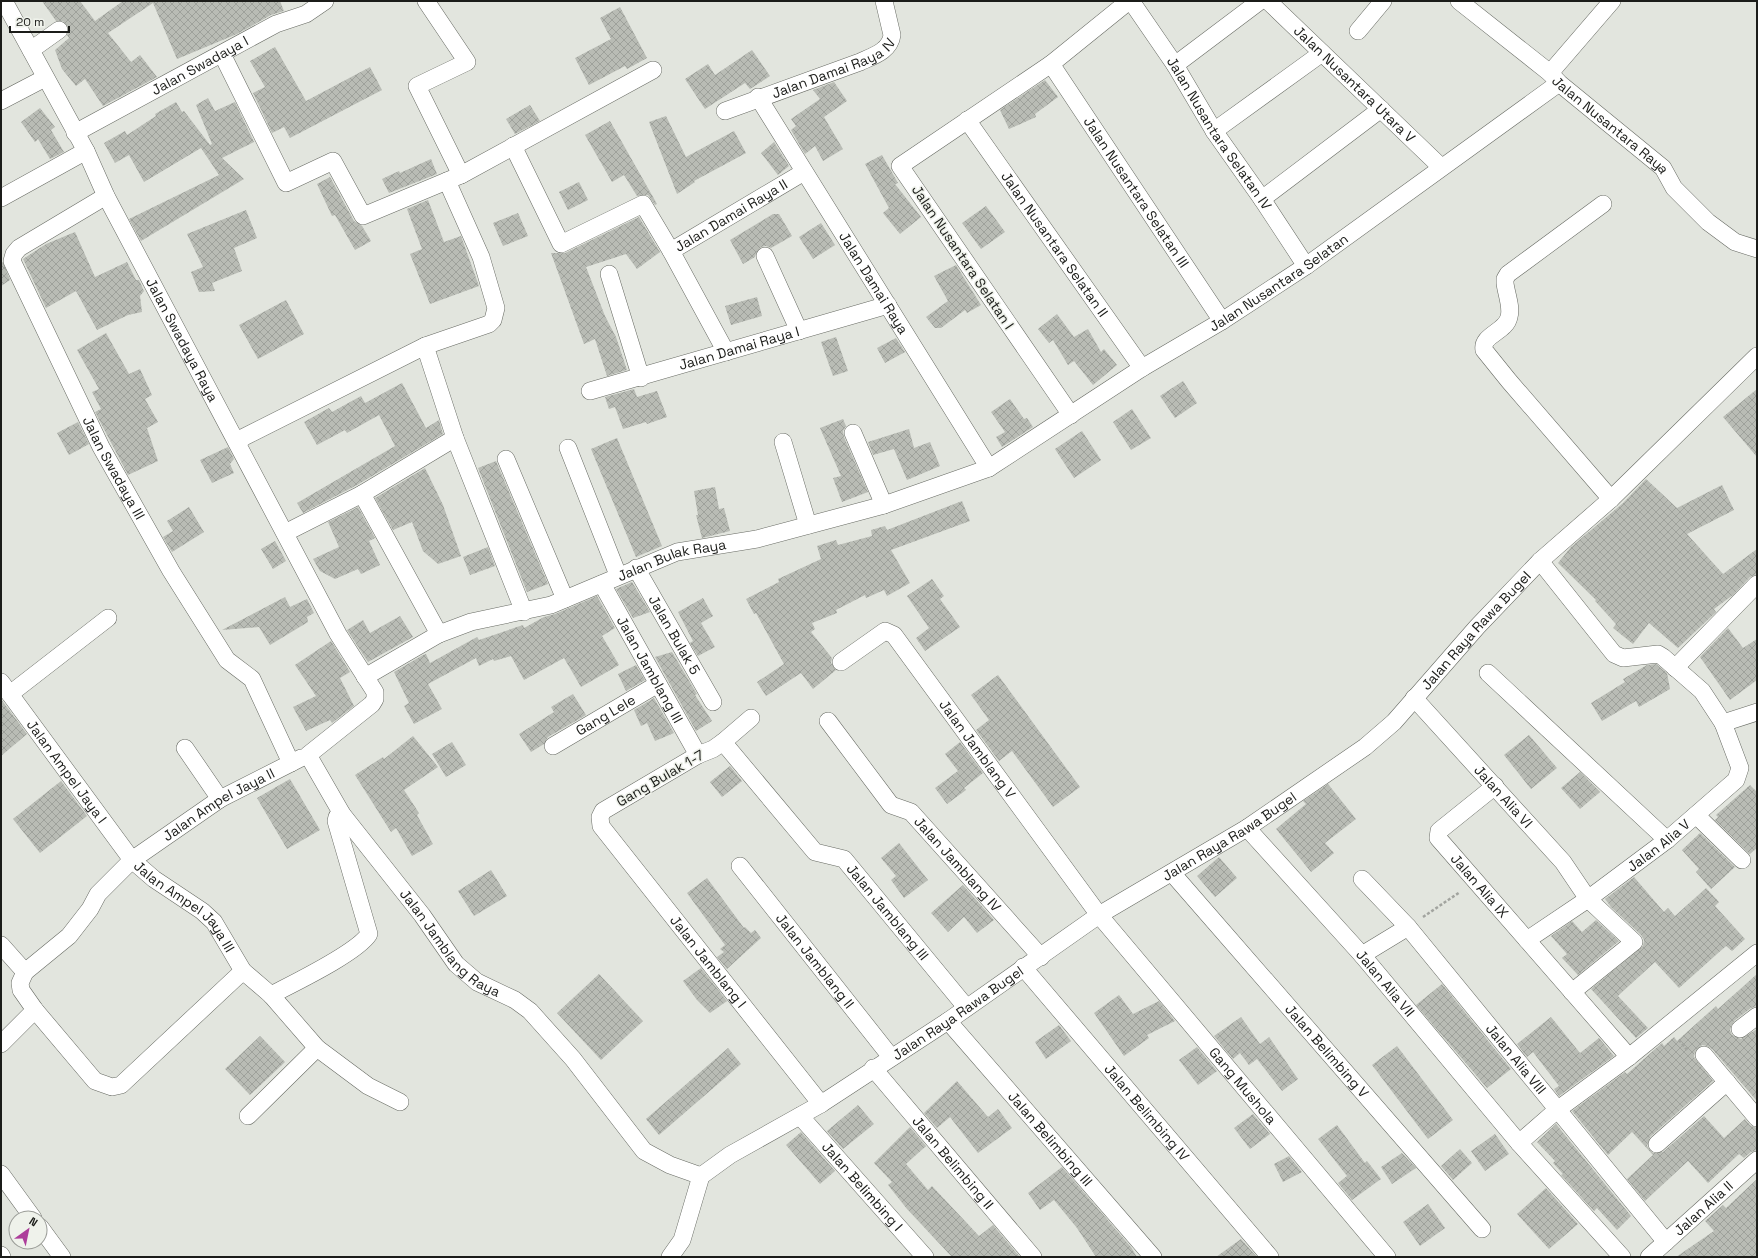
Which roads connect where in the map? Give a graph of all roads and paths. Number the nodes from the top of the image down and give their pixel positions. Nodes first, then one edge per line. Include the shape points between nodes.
1 (4, 1) edge
2 (326, 1) edge
3 (426, 1) edge
4 (884, 1) edge
5 (1130, 1) edge
6 (1260, 1) edge
7 (1268, 1) edge
8 (1383, 1) edge
9 (1459, 1) edge
10 (1612, 1) edge
11 (59, 30) dead end
12 (1358, 31) dead end
13 (31, 50) junction
14 (1322, 53) junction
15 (222, 54) junction
16 (1051, 64) junction
17 (1175, 65) junction
18 (653, 70) dead end
19 (46, 78) junction
20 (1555, 78) junction
21 (758, 97) junction
22 (1, 101) edge
23 (1381, 109) junction
24 (725, 111) dead end
25 (967, 120) junction
26 (1214, 131) junction
27 (76, 133) junction
28 (513, 146) junction
29 (86, 151) junction
30 (1441, 167) junction
31 (804, 172) junction
32 (454, 178) junction
33 (106, 196) junction
34 (1, 198) edge
35 (1262, 199) junction
36 (1603, 204) dead end
37 (1757, 249) edge
38 (671, 251) junction
39 (765, 256) dead end
40 (1306, 266) junction
41 (609, 274) dead end
42 (888, 305) junction
43 (1222, 321) junction
44 (799, 331) junction
45 (424, 346) junction
46 (726, 352) junction
47 (1757, 356) edge
48 (1142, 368) junction
49 (641, 378) junction
50 (590, 392) dead end
51 (1071, 416) junction
52 (853, 433) dead end
53 (455, 438) junction
54 (237, 442) junction
55 (783, 442) dead end
56 (568, 448) dead end
57 (506, 459) dead end
58 (989, 468) junction
59 (362, 494) junction
60 (1611, 499) junction
61 (884, 505) junction
62 (808, 525) junction
63 (285, 533) junction
64 (1540, 561) junction
65 (636, 568) junction
66 (618, 575) junction
67 (602, 584) junction
68 (1757, 584) edge
69 (565, 599) junction
70 (524, 612) junction
71 (108, 618) dead end
72 (439, 634) junction
73 (841, 662) dead end
74 (1675, 668) junction
75 (1488, 673) dead end
76 (365, 677) junction
77 (658, 684) junction
78 (6, 688) edge
79 (1414, 698) junction
80 (713, 702) dead end
81 (1757, 712) edge
82 (752, 718) dead end
83 (828, 721) dead end
84 (1723, 723) junction
85 (723, 742) junction
86 (553, 746) dead end
87 (185, 748) dead end
88 (308, 755) junction
89 (698, 755) junction
90 (291, 763) junction
91 (1495, 786) junction
92 (220, 799) junction
93 (342, 814) junction
94 (1696, 815) junction
95 (600, 817) joint
96 (1247, 828) junction
97 (1667, 840) junction
98 (132, 860) junction
99 (1742, 860) dead end
100 (740, 866) dead end
101 (1172, 873) junction
102 (1362, 879) dead end
103 (1476, 882) junction
104 (1588, 898) junction
105 (1099, 915) junction
106 (1408, 927) junction
107 (1527, 940) junction
108 (1, 945) edge
109 (1757, 953) edge
110 (1362, 955) junction
111 (1041, 957) junction
112 (1023, 967) junction
113 (243, 971) junction
114 (26, 972) junction
115 (1572, 992) junction
116 (271, 995) junction
117 (966, 1007) junction
118 (35, 1010) junction
119 (1757, 1016) edge
120 (948, 1021) junction
121 (1668, 1025) junction
122 (1740, 1030) dead end
123 (1, 1044) edge
124 (317, 1048) junction
125 (1704, 1055) joint
126 (890, 1057) junction
127 (1629, 1057) junction
128 (873, 1068) junction
129 (1727, 1082) junction
130 (400, 1102) dead end
131 (821, 1104) junction
132 (1557, 1110) junction
133 (248, 1116) dead end
134 (800, 1116) junction
135 (1757, 1118) edge
136 (1519, 1143) junction
137 (1657, 1144) dead end
138 (1757, 1160) edge
139 (1, 1174) edge
140 (700, 1176) junction
141 (27, 1210) edge
142 (1482, 1229) dead end
143 (48, 1238) edge
144 (1666, 1242) junction
145 (62, 1257) edge
146 (670, 1257) edge
147 (924, 1257) edge
148 (1033, 1257) edge
149 (1152, 1257) edge
150 (1270, 1257) edge
151 (1387, 1257) edge
152 (1622, 1257) edge
153 (1650, 1257) edge

1 - 13 street, Jalan Swadaya Raya
2 - 15 street, Jalan Swadaya I via 306,14 276,24
3 - 32 street via 467,62 417,86
4 - 21 street, Jalan Damai Raya IV via 892,35 880,53
5 - 16 street
5 - 17 street, Jalan Nusantara Selatan IV
6 - 17 street
7 - 14 street, Jalan Nusantara Utara V
8 - 12 street
9 - 20 street, Jalan Nusantara Raya
10 - 20 street, Jalan Nusantara Selatan
11 - 13 street
13 - 19 street, Jalan Swadaya Raya
14 - 23 street, Jalan Nusantara Utara V
14 - 26 street
15 - 27 street, Jalan Swadaya I
15 - 32 street via 286,183 333,161 363,216
16 - 25 street
16 - 43 street, Jalan Nusantara Selatan III
17 - 26 street, Jalan Nusantara Selatan IV
18 - 28 street
19 - 22 street
19 - 27 street, Jalan Swadaya Raya
20 - 30 street, Jalan Nusantara Selatan via 1499,128
20 - 37 street, Jalan Nusantara Raya via 1663,168 1674,188 1708,222 1735,242
21 - 24 street, Jalan Damai Raya IV
21 - 31 street, Jalan Damai Raya
23 - 30 street, Jalan Nusantara Utara V
23 - 35 street
25 - 48 street, Jalan Nusantara Selatan II
25 - 51 street, Jalan Nusantara Selatan I via 900,166
26 - 35 street, Jalan Nusantara Selatan IV
27 - 29 street, Jalan Swadaya Raya
28 - 32 street
28 - 38 street, Jalan Damai Raya II via 561,244 643,204
29 - 33 street, Jalan Swadaya Raya
29 - 34 street
30 - 40 street, Jalan Nusantara Selatan
31 - 38 street, Jalan Damai Raya II
31 - 42 street, Jalan Damai Raya
32 - 45 street via 481,257 496,314 489,324
33 - 54 street, Jalan Swadaya Raya
33 - 90 street, Jalan Swadaya III via 19,248 12,261 101,447 171,571 227,660 252,679
35 - 40 street, Jalan Nusantara Selatan IV
36 - 60 street via 1508,274 1505,283 1509,319 1505,326 1485,341 1483,346 1509,381
38 - 46 street
39 - 44 street
40 - 43 street, Jalan Nusantara Selatan
41 - 49 street
42 - 44 street, Jalan Damai Raya I
42 - 58 street, Jalan Damai Raya
43 - 48 street, Jalan Nusantara Selatan
44 - 46 street, Jalan Damai Raya I
45 - 53 street
45 - 54 street
46 - 49 street, Jalan Damai Raya I
47 - 60 street, Jalan Raya Rawa Bugel
48 - 51 street, Jalan Nusantara Selatan
49 - 50 street, Jalan Damai Raya I
51 - 58 street, Jalan Nusantara Selatan
52 - 61 street
53 - 59 street
53 - 70 street
54 - 63 street, Jalan Swadaya Raya
55 - 62 street
56 - 66 street
57 - 69 street
58 - 61 street, Jalan Bulak Raya
59 - 63 street
59 - 72 street
60 - 64 street, Jalan Raya Rawa Bugel
61 - 62 street, Jalan Bulak Raya
62 - 65 street, Jalan Bulak Raya via 757,538 677,552
63 - 76 street, Jalan Swadaya Raya via 338,634
64 - 74 street, Jalan Alia V via 1614,654 1623,658 1658,654
64 - 79 street, Jalan Raya Rawa Bugel
65 - 66 street, Jalan Bulak Raya
65 - 80 street, Jalan Bulak 5
66 - 67 street, Jalan Bulak Raya
67 - 69 street, Jalan Bulak Raya
67 - 77 street, Jalan Jamblang III
68 - 74 street
69 - 70 street, Jalan Bulak Raya
70 - 72 street, Jalan Bulak Raya via 471,622
71 - 78 street
72 - 76 street, Jalan Bulak Raya
73 - 105 street, Jalan Jamblang V via 885,631 894,635
74 - 84 street, Jalan Alia V via 1702,690
75 - 97 street
76 - 88 street via 375,692 372,704
77 - 86 street, Gang Lele
77 - 89 street, Jalan Jamblang III
78 - 98 street, Jalan Ampel Jaya I
79 - 91 street, Jalan Alia VI
79 - 96 street, Jalan Raya Rawa Bugel via 1394,722 1365,747
81 - 84 street
82 - 85 street, Gang Bulak 1-7
83 - 111 street, Jalan Jamblang IV via 891,805 911,812
84 - 94 street, Jalan Alia V via 1740,768 1736,780
85 - 89 street, Gang Bulak 1-7
85 - 117 street, Jalan Jamblang III via 814,852 844,859
87 - 92 street
88 - 90 street, Jalan Ampel Jaya II
88 - 93 street, Jalan Jamblang Raya
89 - 95 street, Gang Bulak 1-7 via 603,811
90 - 92 street, Jalan Ampel Jaya II
91 - 103 street, Jalan Alia IX via 1438,834 1438,838
91 - 104 street, Jalan Alia VI via 1563,862
92 - 98 street, Jalan Ampel Jaya II
93 - 116 street via 336,821 369,934 364,941 333,962
93 - 140 street, Jalan Jamblang Raya via 422,915 456,964 477,982 515,1000 530,1011 573,1059 644,1150 670,1165
94 - 97 street, Jalan Alia V
94 - 99 street
95 - 131 street, Jalan Jamblang I via 601,826
96 - 101 street, Jalan Raya Rawa Bugel
96 - 110 street, Jalan Alia VII
97 - 104 street, Jalan Alia V
98 - 113 street, Jalan Ampel Jaya III via 214,922
98 - 114 street, Jalan Ampel Jaya III via 98,894 69,936
100 - 126 street, Jalan Jamblang II
101 - 105 street, Jalan Raya Rawa Bugel
101 - 142 street, Jalan Belimbing V
102 - 106 street, Jalan Alia VIII
103 - 106 path
103 - 107 street, Jalan Alia IX
104 - 107 street, Jalan Alia V
104 - 115 street via 1634,942
105 - 111 street, Jalan Raya Rawa Bugel
105 - 151 street, Gang Mushola
106 - 110 street
106 - 132 street, Jalan Alia VIII
107 - 115 street, Jalan Alia IX
108 - 114 street
109 - 121 street
110 - 136 street, Jalan Alia VII
111 - 112 street, Jalan Raya Rawa Bugel
112 - 117 street, Jalan Raya Rawa Bugel
112 - 150 street, Jalan Belimbing IV
113 - 116 street, Jalan Ampel Jaya III
113 - 118 street via 121,1085 112,1087 95,1081
114 - 118 street via 20,982 21,990
115 - 127 street, Jalan Alia IX
116 - 124 street, Jalan Ampel Jaya III
117 - 120 street, Jalan Raya Rawa Bugel
118 - 123 street
119 - 122 street
120 - 126 street, Jalan Raya Rawa Bugel
120 - 149 street, Jalan Belimbing III
121 - 125 path via 1689,1052
121 - 127 street
124 - 130 street, Jalan Ampel Jaya III via 368,1086
124 - 133 street
125 - 129 street
126 - 128 street, Jalan Raya Rawa Bugel
127 - 132 street
128 - 131 street, Jalan Raya Rawa Bugel
128 - 148 street, Jalan Belimbing II
129 - 135 street
129 - 137 street
131 - 134 street, Jalan Raya Rawa Bugel
132 - 136 street
132 - 144 street, Jalan Alia VIII
134 - 140 street, Jalan Raya Rawa Bugel via 730,1155
134 - 147 street, Jalan Belimbing I
136 - 152 street, Jalan Alia VII
138 - 144 street, Jalan Alia II
139 - 141 street
140 - 146 street via 682,1240
143 - 145 street
144 - 153 street, Jalan Alia II

